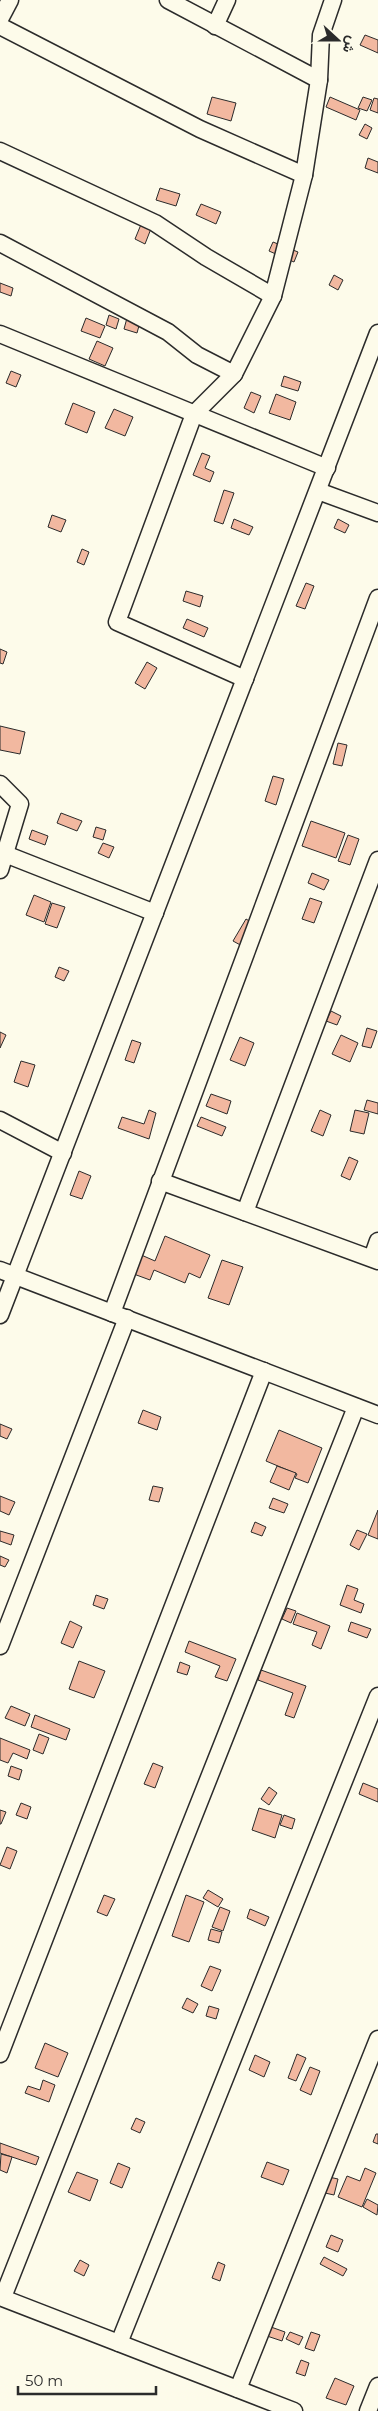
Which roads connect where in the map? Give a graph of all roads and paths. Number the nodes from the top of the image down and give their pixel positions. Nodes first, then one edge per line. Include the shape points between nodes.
1 (10, 0) edge
2 (168, 0) edge
3 (227, 0) edge
4 (333, 0) edge
5 (0, 19) edge
6 (0, 26) edge
7 (215, 26) junction
8 (319, 80) junction
9 (0, 151) edge
10 (304, 175) junction
11 (0, 243) edge
12 (273, 296) junction
13 (378, 333) edge
14 (0, 334) edge
15 (234, 374) junction
16 (194, 414) junction
17 (327, 468) junction
18 (318, 491) junction
19 (378, 513) edge
20 (378, 598) edge
21 (245, 679) junction
22 (0, 784) edge
23 (5, 854) junction
24 (378, 860) edge
25 (0, 870) edge
26 (155, 913) junction
27 (0, 1120) edge
28 (63, 1153) junction
29 (160, 1181) junction
30 (245, 1212) junction
31 (378, 1241) edge
32 (375, 1260) edge
33 (0, 1270) edge
34 (16, 1276) junction
35 (0, 1315) edge
36 (119, 1316) junction
37 (264, 1372) junction
38 (356, 1407) junction
39 (378, 1415) edge
40 (0, 1646) edge
41 (378, 1696) edge
42 (378, 2039) edge
43 (0, 2054) edge
44 (1, 2297) edge
45 (119, 2343) junction
46 (378, 2386) edge
47 (238, 2389) junction
48 (294, 2411) edge
49 (368, 2411) edge

1 - 5 street
2 - 7 street
3 - 7 street
4 - 8 street via 321,35
6 - 10 street via 200,129
7 - 8 street
8 - 10 street
9 - 12 street via 155,223
10 - 12 street
11 - 15 street via 154,324 178,338 197,355
12 - 15 street
13 - 17 street
14 - 16 street
15 - 16 street
16 - 17 street
16 - 21 street via 117,622
17 - 18 street
18 - 19 street
18 - 21 street
20 - 29 street
21 - 26 street
22 - 23 street via 20,804
23 - 25 street
23 - 26 street
24 - 30 street
26 - 28 street
27 - 28 street
28 - 34 street
29 - 30 street
29 - 36 street
30 - 32 street
31 - 32 street
33 - 34 street
34 - 35 street
34 - 36 street
36 - 37 street
36 - 40 street
37 - 38 street
37 - 43 street
38 - 39 street
38 - 44 street
41 - 45 street
42 - 47 street
44 - 45 street
45 - 47 street
46 - 49 street
47 - 48 street

